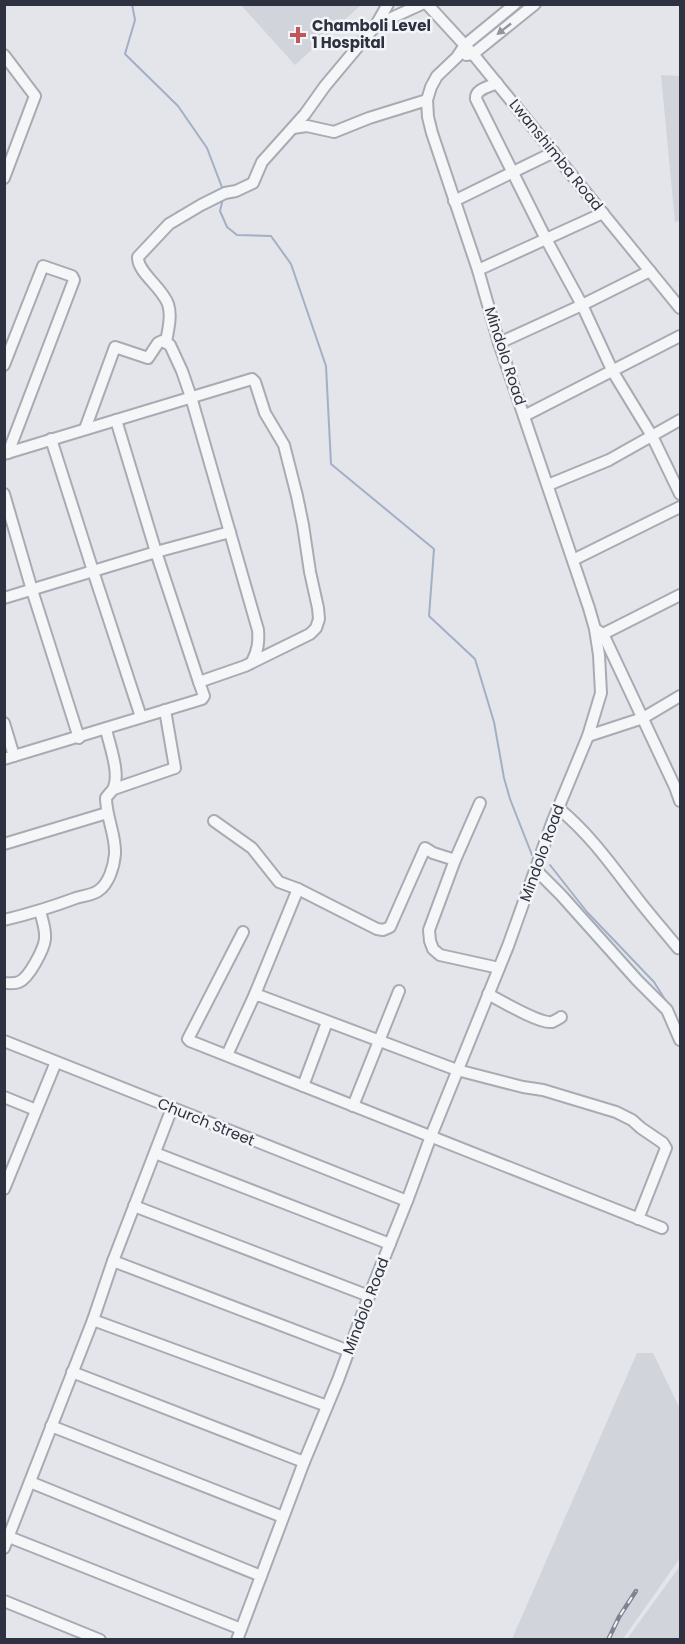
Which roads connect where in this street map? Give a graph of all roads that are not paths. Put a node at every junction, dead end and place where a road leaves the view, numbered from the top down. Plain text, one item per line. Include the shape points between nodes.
1 (388, 4) edge
2 (422, 4) edge
3 (428, 4) edge
4 (515, 4) edge
5 (535, 4) edge
6 (376, 25) junction
7 (465, 45) junction
8 (473, 54) junction
9 (4, 55) edge
10 (457, 57) junction
11 (497, 83) junction
12 (427, 100) junction
13 (293, 128) junction
14 (554, 153) junction
15 (512, 173) junction
16 (4, 178) edge
17 (454, 201) junction
18 (603, 213) junction
19 (546, 239) junction
20 (478, 270) junction
21 (650, 271) junction
22 (582, 305) junction
23 (681, 308) edge
24 (681, 336) edge
25 (166, 342) junction
26 (499, 343) junction
27 (4, 365) edge
28 (613, 372) junction
29 (190, 397) junction
30 (524, 416) junction
31 (116, 420) junction
32 (681, 420) edge
33 (85, 429) junction
34 (652, 436) junction
35 (51, 439) junction
36 (6, 453) edge
37 (548, 485) junction
38 (4, 494) edge
39 (681, 494) edge
40 (681, 507) edge
41 (230, 532) junction
42 (156, 552) junction
43 (573, 560) junction
44 (93, 571) junction
45 (32, 590) junction
46 (681, 595) edge
47 (4, 598) edge
48 (599, 632) junction
49 (252, 662) junction
50 (199, 682) junction
51 (681, 696) edge
52 (165, 710) junction
53 (141, 717) junction
54 (643, 718) junction
55 (4, 723) edge
56 (106, 729) junction
57 (588, 736) junction
58 (79, 738) junction
59 (10, 758) edge
60 (678, 785) edge
61 (114, 789) junction
62 (681, 801) edge
63 (480, 803) dead end
64 (558, 808) junction
65 (107, 813) junction
66 (214, 821) dead end
67 (4, 844) edge
68 (455, 860) junction
69 (535, 869) junction
70 (298, 889) junction
71 (40, 911) junction
72 (4, 920) edge
73 (243, 932) dead end
74 (680, 949) edge
75 (499, 968) junction
76 (4, 983) edge
77 (399, 991) dead end
78 (255, 994) junction
79 (488, 994) junction
80 (561, 1017) dead end
81 (327, 1022) junction
82 (380, 1040) junction
83 (681, 1040) edge
84 (4, 1041) edge
85 (227, 1055) junction
86 (56, 1062) junction
87 (457, 1070) junction
88 (303, 1086) junction
89 (4, 1096) edge
90 (353, 1106) junction
91 (172, 1108) junction
92 (36, 1110) junction
93 (431, 1136) junction
94 (156, 1153) junction
95 (10, 1161) edge
96 (4, 1189) edge
97 (407, 1201) junction
98 (134, 1206) junction
99 (638, 1219) junction
100 (662, 1228) dead end
101 (390, 1244) junction
102 (113, 1261) junction
103 (369, 1296) junction
104 (93, 1320) junction
105 (349, 1351) junction
106 (72, 1372) junction
107 (327, 1406) junction
108 (51, 1426) junction
109 (304, 1462) junction
110 (30, 1482) junction
111 (283, 1516) junction
112 (7, 1536) edge
113 (4, 1548) edge
114 (261, 1576) junction
115 (4, 1601) edge
116 (239, 1634) edge
117 (100, 1640) edge

1 - 6 street
2 - 6 street
3 - 7 street, Lwanshimba Road
4 - 7 street
5 -> 8 street
6 - 13 street
7 - 8 street, Lwanshimba Road
7 - 10 street
8 - 10 street
8 - 11 street, Lwanshimba Road
9 - 16 street via 35,96
10 - 12 street via 437,76
11 - 14 street, Lwanshimba Road
11 - 15 street via 475,95
12 - 13 street via 334,132 307,126
12 - 17 street, Mindolo Road via 432,133
13 - 25 street via 262,162 253,183 225,193 169,224 138,257 140,267 168,303
14 - 15 street
14 - 18 street, Lwanshimba Road
15 - 17 street
15 - 19 street
17 - 20 street, Mindolo Road
18 - 19 street
18 - 21 street, Lwanshimba Road
19 - 20 street
19 - 22 street
20 - 26 street, Mindolo Road
21 - 22 street
21 - 23 street, Lwanshimba Road
22 - 26 street
22 - 28 street
24 - 28 street
25 - 29 street via 174,350
25 - 33 street via 158,343 148,358 115,347
26 - 30 street, Mindolo Road
27 - 36 street via 43,266 72,276 74,280
28 - 30 street
28 - 34 street
29 - 31 street
29 - 41 street
29 - 49 street via 254,380 265,413 284,445 297,496 319,619 310,634
30 - 37 street, Mindolo Road
31 - 33 street
31 - 42 street
32 - 34 street
33 - 35 street
34 - 37 street
34 - 39 street
35 - 36 street
35 - 44 street
37 - 43 street, Mindolo Road
38 - 45 street
40 - 43 street
41 - 42 street
41 - 49 street via 258,630 258,650
42 - 44 street
42 - 50 street
43 - 48 street, Mindolo Road
44 - 45 street
44 - 53 street
45 - 47 street
45 - 58 street
46 - 48 street
48 - 54 street
48 - 57 street, Mindolo Road via 600,693
49 - 50 street
50 - 52 street via 203,698
51 - 54 street
52 - 53 street
52 - 61 street via 175,768
53 - 56 street
54 - 57 street
54 - 60 street
55 - 59 street
56 - 58 street
56 - 61 street via 116,779
57 - 64 street, Mindolo Road
58 - 59 street
60 - 62 street
61 - 65 street via 106,798
63 - 68 street
64 - 69 street, Mindolo Road
64 - 74 street via 605,855
65 - 67 street
65 - 71 street via 115,853 106,882 99,891
66 - 70 street via 252,848 279,882
68 - 70 street via 425,848 390,927 383,930
68 - 75 street via 429,930 433,949 440,955
69 - 75 street, Mindolo Road
69 - 83 street via 667,1010
70 - 78 street
71 - 72 street
71 - 76 street via 45,934 41,952 23,979 14,984
73 - 85 street via 188,1039
75 - 79 street, Mindolo Road
77 - 82 street
78 - 81 street
78 - 85 street
79 - 80 street via 548,1022
79 - 87 street, Mindolo Road
81 - 82 street
81 - 88 street
82 - 87 street
82 - 90 street
84 - 86 street, Church Street
85 - 88 street
86 - 91 street, Church Street
86 - 92 street
87 - 93 street, Mindolo Road
87 - 99 street via 616,1112 663,1143 666,1148
88 - 90 street
89 - 92 street
90 - 93 street
91 - 94 street
91 - 97 street, Church Street
92 - 95 street
93 - 97 street, Mindolo Road
93 - 99 street
94 - 98 street
94 - 101 street
95 - 96 street
97 - 101 street, Mindolo Road
98 - 102 street
98 - 103 street
99 - 100 street
101 - 103 street, Mindolo Road
102 - 104 street
102 - 105 street
103 - 105 street, Mindolo Road
104 - 106 street
104 - 107 street
105 - 107 street, Mindolo Road
106 - 108 street
106 - 109 street
107 - 109 street, Mindolo Road
108 - 110 street
108 - 111 street
109 - 111 street, Mindolo Road
110 - 112 street
110 - 114 street
111 - 114 street, Mindolo Road
112 - 113 street
112 - 116 street
114 - 116 street, Mindolo Road
115 - 117 street

